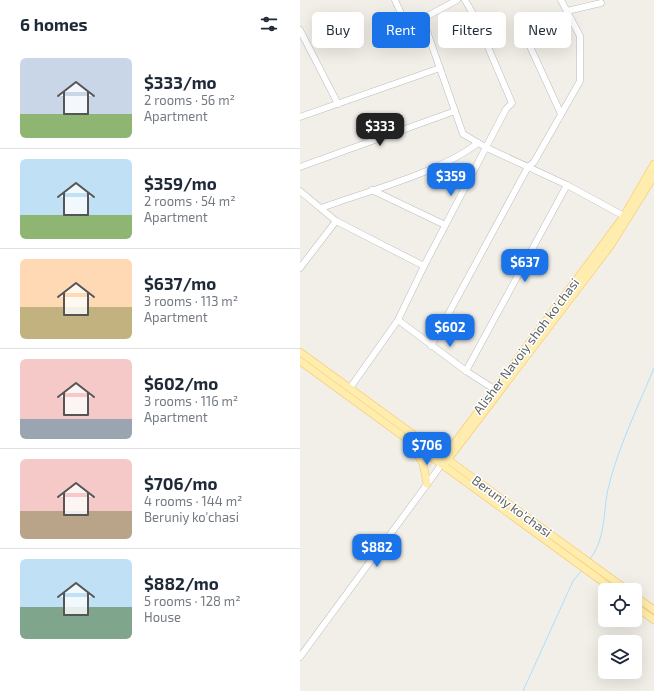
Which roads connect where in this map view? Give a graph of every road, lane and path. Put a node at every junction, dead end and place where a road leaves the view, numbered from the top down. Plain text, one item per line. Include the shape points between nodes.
1 (395, 0) edge
2 (457, 0) edge
3 (465, 0) edge
4 (561, 0) edge
5 (601, 3) dead end
6 (400, 12) edge
7 (567, 12) joint
8 (430, 16) edge
9 (571, 19) edge
10 (300, 30) edge
11 (430, 40) edge
12 (531, 48) edge
13 (440, 68) junction
14 (338, 104) junction
15 (455, 110) junction
16 (561, 114) junction
17 (300, 117) edge
18 (478, 143) junction
19 (487, 148) junction
20 (654, 164) edge
21 (300, 167) edge
22 (528, 167) junction
23 (654, 176) edge
24 (567, 186) junction
25 (372, 190) junction
26 (300, 191) edge
27 (320, 208) junction
28 (624, 216) junction
29 (336, 221) junction
30 (445, 225) junction
31 (424, 266) junction
32 (300, 268) edge
33 (398, 320) junction
34 (431, 346) junction
35 (300, 352) edge
36 (300, 361) edge
37 (466, 371) junction
38 (350, 388) junction
39 (494, 389) junction
40 (407, 440) junction
41 (443, 463) junction
42 (427, 484) junction
43 (597, 573) junction
44 (607, 583) edge
45 (615, 583) edge
46 (642, 601) edge
47 (654, 610) edge
48 (642, 611) edge
49 (654, 620) edge
50 (300, 657) edge

1 - 6 street
2 - 8 street
3 - 19 street via 512,99
4 - 7 street
5 - 7 street
9 - 16 street via 580,36 580,80
10 - 14 street
11 - 13 street
12 - 16 street
13 - 14 street
13 - 15 street
14 - 17 street
15 - 18 street via 463,134
15 - 21 street
16 - 22 street via 534,162
18 - 19 street
18 - 25 street via 434,167
19 - 22 street
19 - 30 street
20 - 28 main road, Alisher Navoiy shoh ko'chasi
22 - 24 street
22 - 34 street
23 - 41 main road, Alisher Navoiy shoh ko'chasi via 611,245
24 - 28 street
24 - 37 street
25 - 27 street
25 - 30 street
26 - 27 street
27 - 29 street
28 - 39 main road, Alisher Navoiy shoh ko'chasi
29 - 31 street
29 - 32 street
30 - 31 street
31 - 33 street
33 - 34 street
33 - 38 street
34 - 37 street
35 - 38 main road, Beruniy ko'chasi
36 - 40 main road, Beruniy ko'chasi
37 - 39 street
38 - 41 main road, Beruniy ko'chasi
39 - 41 main road, Alisher Navoiy shoh ko'chasi
40 - 41 main road, Beruniy ko'chasi
40 - 42 main road via 423,463
41 - 42 street, Alisher Navoiy shoh ko'chasi
41 - 43 main road, Beruniy ko'chasi
42 - 50 street, Alisher Navoiy shoh ko'chasi
43 - 44 main road, Beruniy ko'chasi
43 - 45 main road, Beruniy ko'chasi
46 - 47 main road
48 - 49 main road

